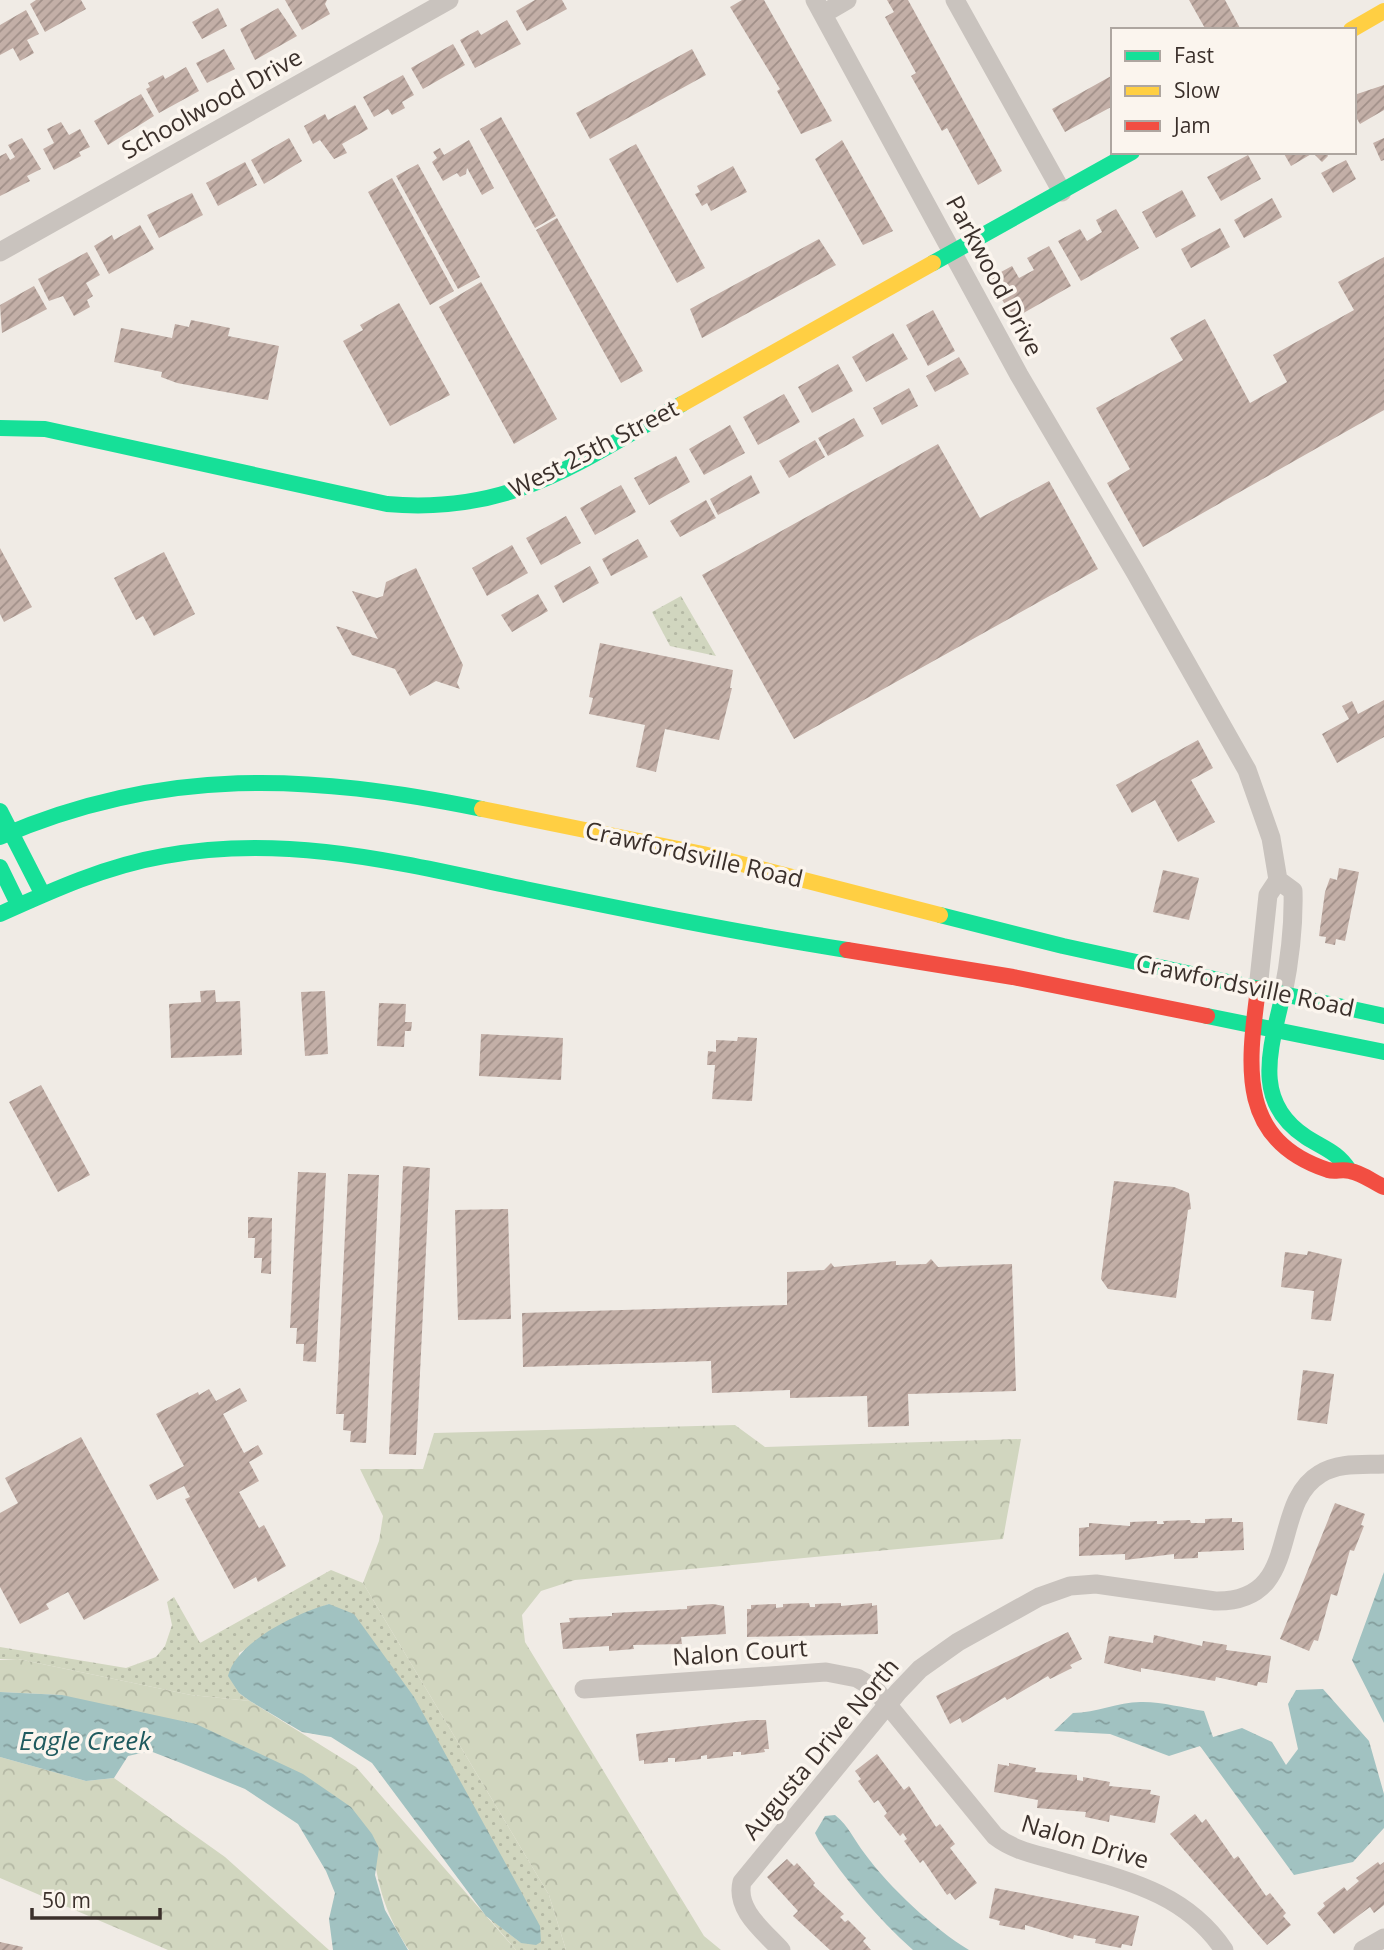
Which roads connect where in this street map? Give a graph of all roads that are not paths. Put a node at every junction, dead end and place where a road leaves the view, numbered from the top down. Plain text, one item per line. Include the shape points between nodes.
1 (449, 0) edge
2 (847, 0) edge
3 (955, 0) edge
4 (819, 7) edge
5 (1384, 11) edge
6 (1354, 28) edge
7 (1128, 154) edge
8 (1062, 192) junction
9 (0, 252) edge
10 (954, 252) junction
11 (0, 428) edge
12 (0, 811) edge
13 (5, 835) edge
14 (0, 867) edge
15 (1278, 880) junction
16 (41, 893) junction
17 (19, 904) junction
18 (0, 914) edge
19 (1258, 989) junction
20 (1283, 995) junction
21 (1384, 1016) edge
22 (1254, 1025) junction
23 (1275, 1030) junction
24 (1384, 1052) edge
25 (1349, 1170) junction
26 (1384, 1187) edge
27 (1384, 1464) edge
28 (584, 1689) dead end
29 (888, 1704) junction
30 (1384, 1938) edge
31 (781, 1950) edge
32 (1224, 1950) edge
33 (1363, 1950) edge

1 - 9 street, Schoolwood Drive
2 - 4 street
3 - 8 street
4 - 10 street, Parkwood Drive
5 - 6 main road
7 - 8 main road, West 25th Street
8 - 10 main road, West 25th Street
10 - 11 main road, West 25th Street via 555,475 528,489 482,502 427,508 387,505 46,429
10 - 15 street, Parkwood Drive via 1019,375 1251,780 1271,838
12 - 13 main road
13 - 16 main road
13 - 19 main road, Crawfordsville Road via 103,802 200,784 299,781 359,787 705,854 1063,946
14 - 17 main road
15 - 19 street via 1268,895
15 - 20 street via 1293,891 1291,957
16 - 17 main road, Crawfordsville Road
16 - 22 main road, Crawfordsville Road via 107,869 163,856 250,848 345,852 739,933 1013,977
17 - 18 main road, Crawfordsville Road
19 - 20 main road, Crawfordsville Road
19 - 22 main road
20 - 21 main road, Crawfordsville Road
20 - 23 main road
22 - 23 main road, Crawfordsville Road
22 - 25 main road via 1249,1086 1262,1124 1297,1155 1332,1171
23 - 24 main road, Crawfordsville Road
23 - 25 main road via 1268,1081 1278,1112 1298,1132 1340,1155
25 - 26 main road
27 - 29 street, Augusta Drive North via 1332,1467 1308,1483 1275,1569 1266,1583 1246,1596 1215,1601 1096,1584 1057,1589 945,1650
28 - 29 street, Nalon Court via 832,1672 863,1680
29 - 31 street, Augusta Drive North via 742,1882 740,1896 747,1913
29 - 32 street, Nalon Drive via 1002,1841 1171,1898 1199,1920
30 - 33 street

